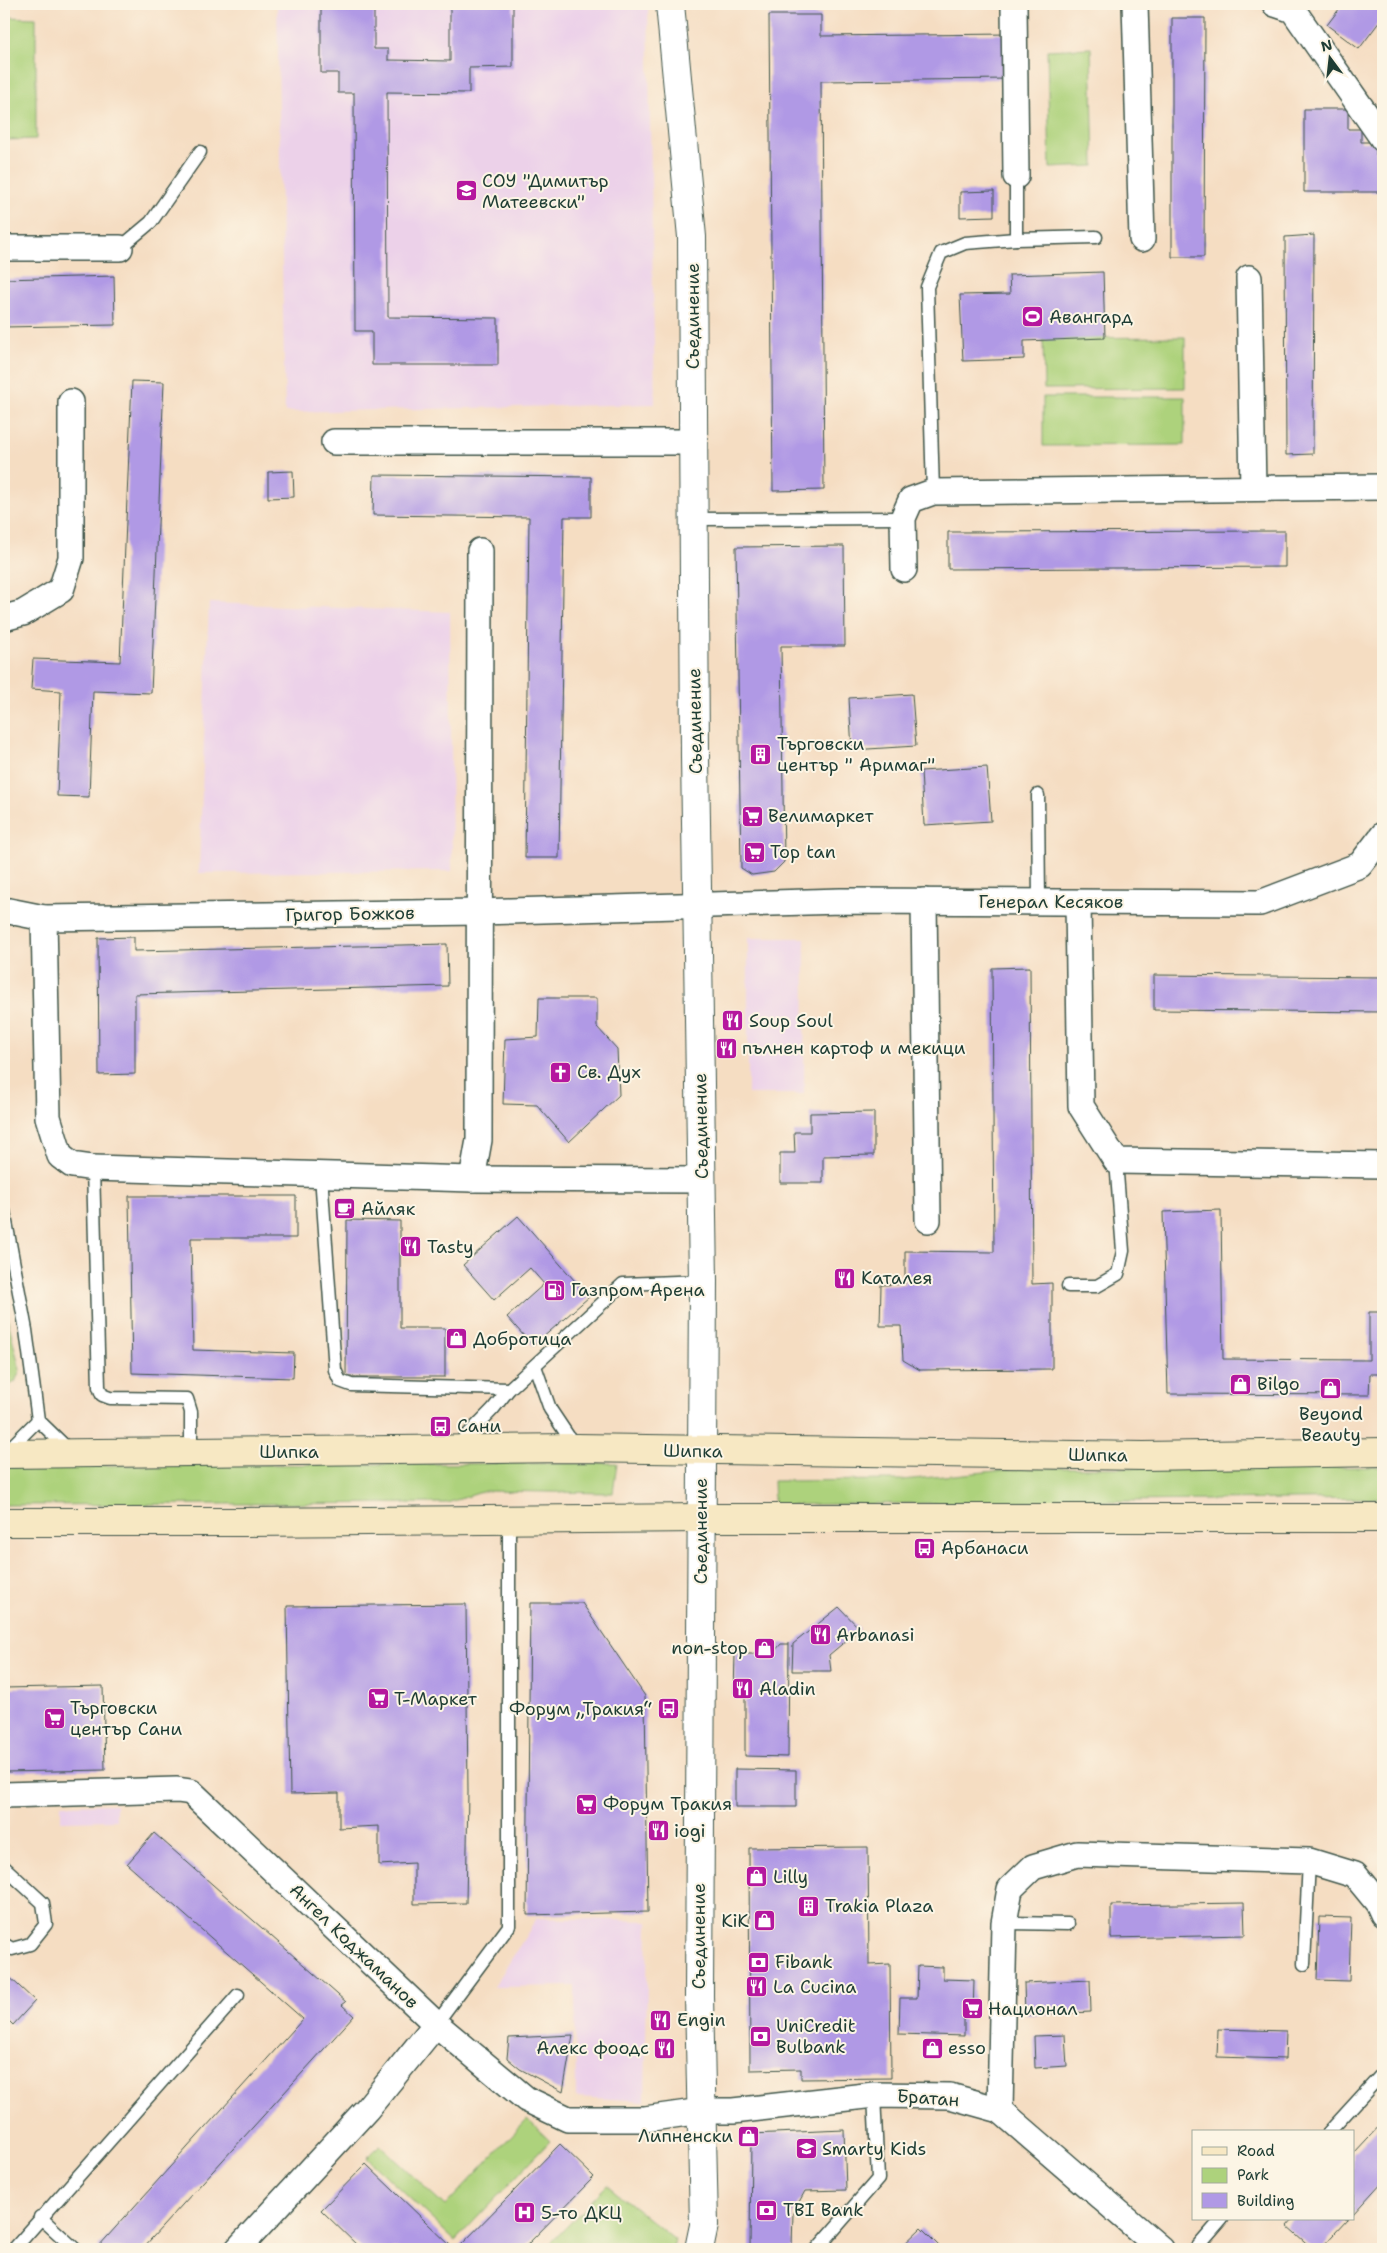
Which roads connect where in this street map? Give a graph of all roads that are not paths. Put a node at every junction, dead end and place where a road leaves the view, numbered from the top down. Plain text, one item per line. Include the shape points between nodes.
1 (670, 4) edge
2 (1014, 4) edge
3 (1135, 4) edge
4 (1289, 6) edge
5 (1383, 139) edge
6 (200, 152) dead end
7 (1016, 176) joint
8 (1096, 237) dead end
9 (1016, 239) junction
10 (1142, 239) dead end
11 (4, 248) edge
12 (120, 248) joint
13 (1249, 278) dead end
14 (71, 402) dead end
15 (334, 442) dead end
16 (693, 442) junction
17 (1383, 487) edge
18 (1253, 488) junction
19 (933, 492) junction
20 (903, 518) junction
21 (694, 519) junction
22 (480, 551) dead end
23 (904, 568) dead end
24 (4, 618) edge
25 (1038, 796) dead end
26 (1383, 835) edge
27 (924, 901) junction
28 (1039, 902) junction
29 (1078, 903) junction
30 (698, 906) junction
31 (4, 910) edge
32 (479, 912) junction
33 (44, 918) junction
34 (1116, 1161) junction
35 (1383, 1165) edge
36 (93, 1168) junction
37 (320, 1175) junction
38 (472, 1179) junction
39 (701, 1180) junction
40 (4, 1211) edge
41 (928, 1220) dead end
42 (704, 1281) junction
43 (1068, 1286) dead end
44 (535, 1366) junction
45 (509, 1389) junction
46 (38, 1420) junction
47 (576, 1448) junction
48 (452, 1451) junction
49 (191, 1452) junction
50 (702, 1452) junction
51 (1383, 1452) edge
52 (4, 1454) edge
53 (72, 1454) junction
54 (702, 1518) junction
55 (1383, 1518) edge
56 (510, 1520) junction
57 (4, 1522) edge
58 (4, 1795) edge
59 (1309, 1860) junction
60 (4, 1867) edge
61 (1383, 1914) edge
62 (1004, 1922) junction
63 (1068, 1924) dead end
64 (4, 1944) edge
65 (1304, 1964) dead end
66 (238, 1995) dead end
67 (436, 2024) junction
68 (1383, 2073) edge
69 (874, 2095) junction
70 (1000, 2110) junction
71 (702, 2111) junction
72 (1331, 2130) edge
73 (40, 2218) junction
74 (1221, 2220) edge
75 (14, 2249) edge
76 (76, 2249) edge
77 (238, 2249) edge
78 (699, 2249) edge
79 (817, 2249) edge
80 (1161, 2249) edge
81 (1196, 2249) edge

1 - 16 street, Съединение via 692,237
2 - 7 street
3 - 10 street
4 - 5 street
6 - 12 lane via 151,222
7 - 9 lane
8 - 9 lane
9 - 19 lane via 965,243 941,252 927,287
11 - 12 street
13 - 18 street
14 - 24 street via 71,558 61,590 22,613
15 - 16 street
16 - 21 street, Съединение
17 - 18 street
18 - 19 street
19 - 20 street via 911,500
20 - 21 lane
20 - 23 street
21 - 30 street, Съединение
22 - 32 street
25 - 28 lane
26 - 29 street, Генерал Кесяков via 1360,865 1260,903
27 - 28 street, Генерал Кесяков
27 - 30 street, Генерал Кесяков
27 - 41 street
28 - 29 street, Генерал Кесяков
29 - 34 street via 1081,1106
30 - 32 street, Григор Божков
30 - 39 street, Съединение
31 - 33 street, Григор Божков
32 - 33 street, Григор Божков
32 - 38 street via 479,1140
33 - 36 street via 48,1117 60,1156 72,1165
34 - 35 street
34 - 43 lane via 1123,1251 1118,1274 1097,1286
36 - 37 street
36 - 49 lane via 99,1387 102,1396 187,1399 191,1412
37 - 38 street
37 - 45 lane via 334,1370 340,1381 351,1385
38 - 39 street
39 - 42 street, Съединение
40 - 46 lane via 26,1330
42 - 44 lane via 623,1284
42 - 50 street, Съединение
44 - 45 lane
44 - 47 lane via 550,1409
45 - 48 lane
46 - 52 lane
46 - 53 lane
47 - 48 main road, Шипка
47 - 50 main road, Шипка
48 - 49 main road, Шипка
49 - 53 main road, Шипка
50 - 51 main road, Шипка via 1134,1456
50 - 54 street, Съединение
52 - 53 main road, Шипка
54 - 55 main road
54 - 56 main road
54 - 71 street, Съединение via 699,1976
56 - 57 main road
56 - 67 lane via 509,1926
58 - 67 street, Ангел Коджаманов via 191,1792
59 - 61 street via 1355,1875
59 - 62 street via 1077,1854 1033,1867 1010,1889
59 - 65 lane
60 - 64 lane via 44,1903 46,1924 30,1944 12,1949
62 - 63 lane
62 - 70 street
66 - 73 lane
67 - 71 street, Ангел Коджаманов via 526,2099 568,2119 645,2119
67 - 77 street via 366,2109
68 - 72 lane
69 - 70 street, Братан via 950,2096
69 - 71 street, Братан via 732,2111
69 - 79 lane via 878,2179
70 - 80 street, Братан
71 - 78 street, Съединение via 704,2225
73 - 75 lane
73 - 76 lane
74 - 81 lane

